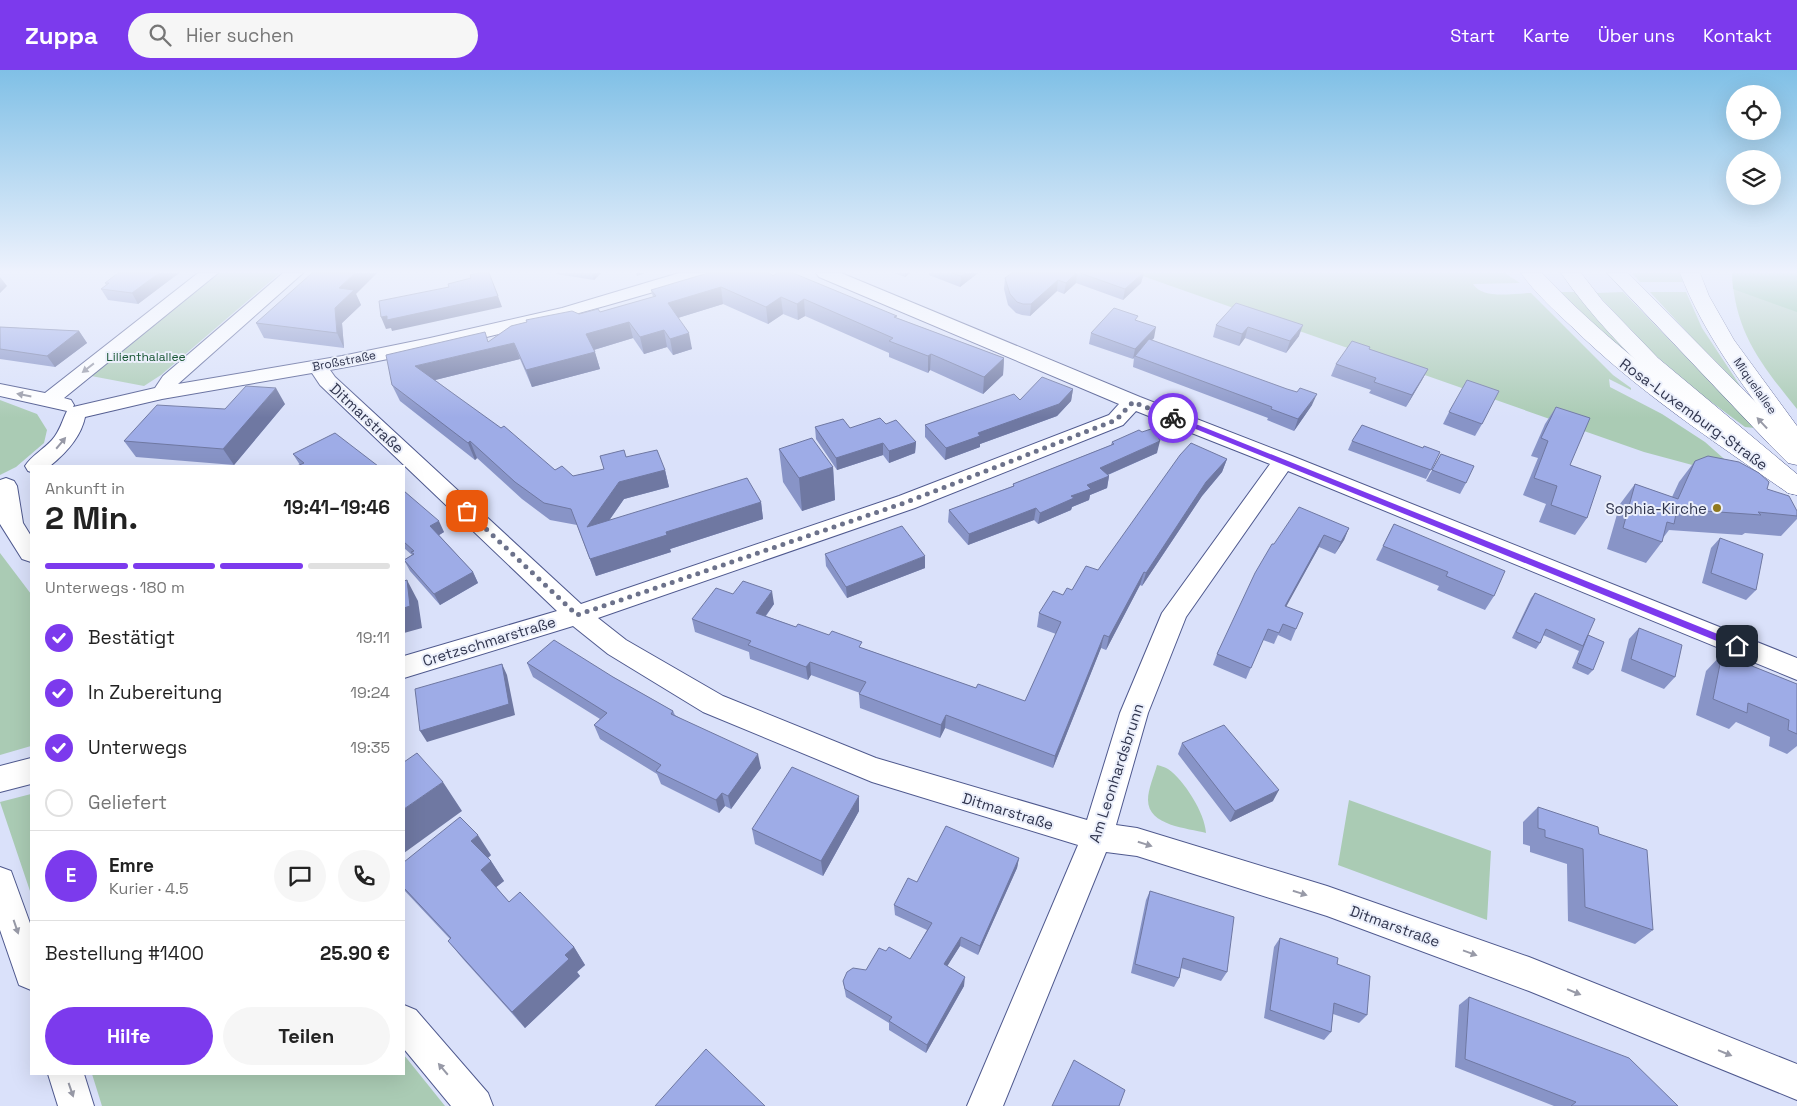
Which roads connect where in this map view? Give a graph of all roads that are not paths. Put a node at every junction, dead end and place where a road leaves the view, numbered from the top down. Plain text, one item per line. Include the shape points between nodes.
1 (148, 321) edge
2 (238, 321) edge
3 (526, 321) edge
4 (940, 321) edge
5 (1578, 321) edge
6 (1611, 321) edge
7 (1663, 321) edge
8 (1712, 321) edge
9 (318, 366) junction
10 (0, 390) edge
11 (162, 393) junction
12 (49, 400) junction
13 (1133, 402) junction
14 (76, 413) junction
15 (1797, 443) edge
16 (1797, 457) edge
17 (1284, 461) junction
18 (37, 465) edge
19 (30, 471) edge
20 (3, 487) edge
21 (1797, 487) edge
22 (30, 552) edge
23 (577, 615) junction
24 (405, 666) edge
25 (1797, 669) edge
26 (30, 771) edge
27 (0, 779) edge
28 (1097, 837) junction
29 (0, 882) edge
30 (30, 970) edge
31 (405, 1023) edge
32 (66, 1075) edge
33 (1797, 1082) edge
34 (76, 1106) edge
35 (475, 1106) edge
36 (985, 1106) edge

1 -> 12 street
2 - 11 street via 170,380
3 - 9 street, Broßstraße
4 - 13 street
5 - 21 main road, Rosa-Luxemburg-Straße via 1663,394
6 - 21 main road via 1650,363
16 -> 7 main road, Rosa-Luxemburg-Straße
8 - 15 main road, Miquelallee via 1752,383
9 - 11 street, Broßstraße
9 - 23 street, Ditmarstraße via 327,381
12 -> 10 street
11 - 14 street
12 - 14 street
13 - 17 street
13 - 23 street, Cretzschmarstraße via 1116,420 907,502
18 -> 14 street via 66,438
17 - 25 street
17 - 28 street, Am Leonhardsbrunn via 1175,613 1134,713
19 - 20 street
20 - 22 street via 12,528
23 - 24 street, Cretzschmarstraße
23 - 28 street, Ditmarstraße via 617,647 713,704 872,769
26 - 27 street
28 -> 33 street, Ditmarstraße via 1137,842 1327,901 1529,974
28 - 36 street, Am Leonhardsbrunn
29 -> 30 street
35 -> 31 street
32 -> 34 street

